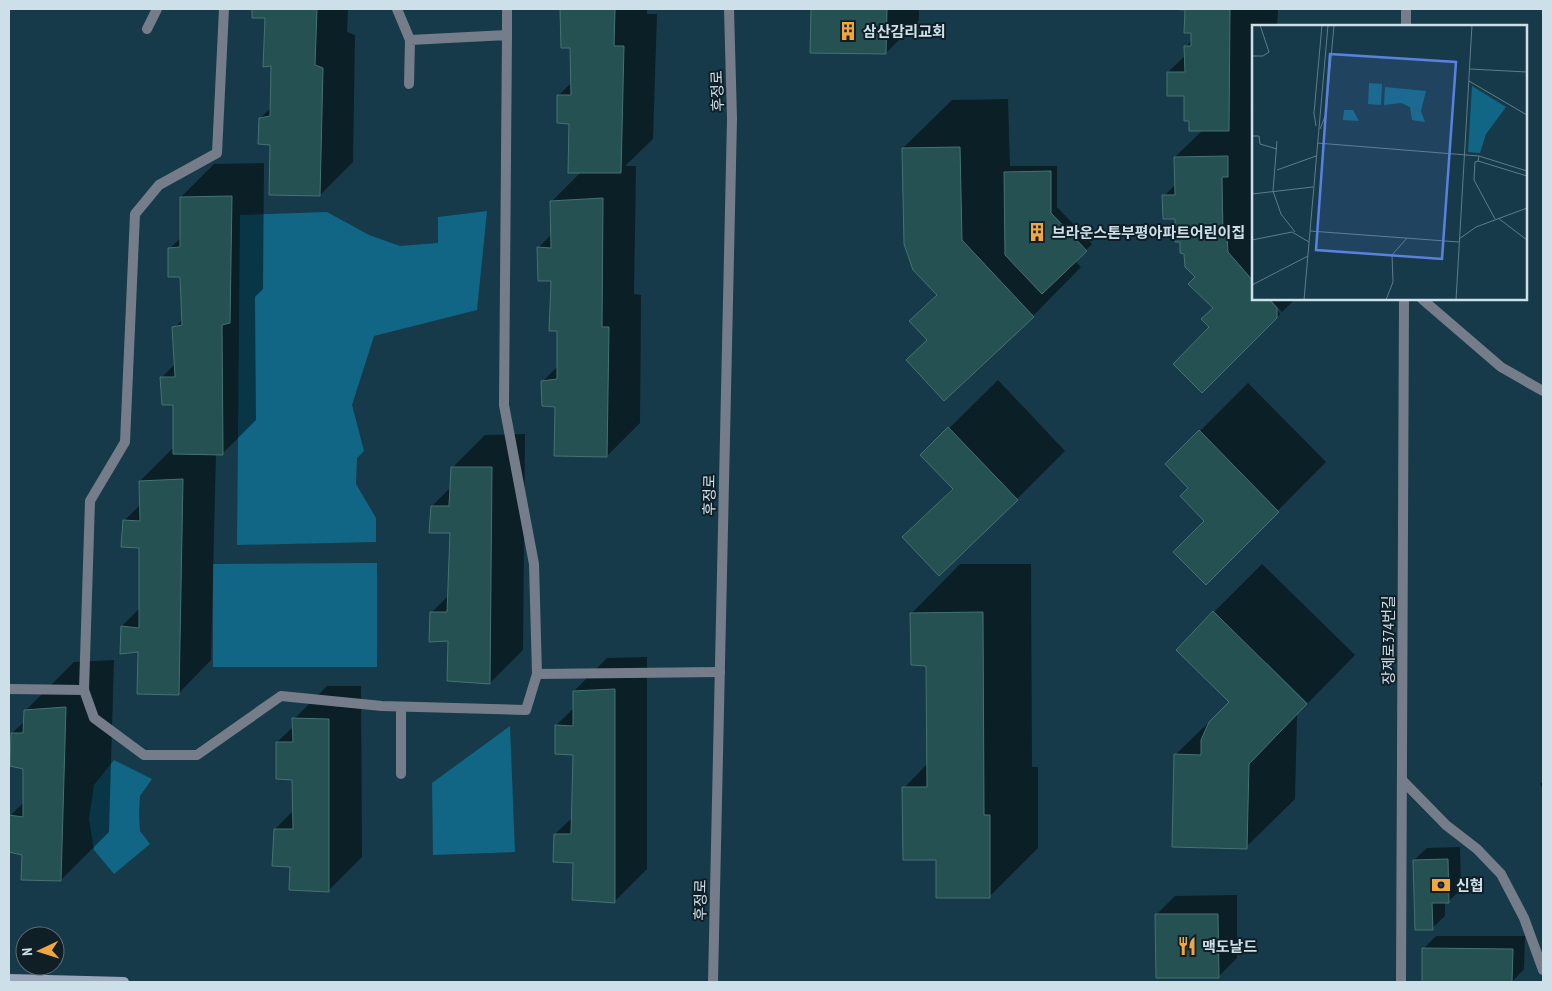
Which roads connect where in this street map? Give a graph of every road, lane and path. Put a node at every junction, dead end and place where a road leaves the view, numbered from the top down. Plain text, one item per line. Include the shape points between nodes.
1 (157, 9) edge
2 (224, 9) edge
3 (397, 9) edge
4 (507, 9) edge
5 (729, 9) edge
6 (1406, 9) edge
7 (1406, 25) edge
8 (147, 29) dead end
9 (507, 35) junction
10 (410, 40) junction
11 (409, 84) dead end
12 (1404, 300) edge
13 (1423, 300) edge
14 (1543, 391) edge
15 (720, 672) junction
16 (537, 674) junction
17 (9, 689) edge
18 (84, 690) junction
19 (401, 707) junction
20 (401, 774) dead end
21 (1402, 780) junction
22 (1543, 970) edge
23 (9, 979) edge
24 (124, 982) edge
25 (713, 982) edge
26 (1401, 982) edge

1 - 8 street
2 - 18 street via 217,153 159,184 135,214 125,442 90,501
3 - 10 street
4 - 9 street
5 - 15 street, 후정로 via 732,119
6 - 7 street
9 - 10 street
9 - 16 street via 504,406 534,564
10 - 11 street
12 - 21 street, 장제로374번길
13 - 14 street via 1501,367
15 - 16 street
15 - 25 street, 후정로
16 - 19 street via 526,710
17 - 18 street
18 - 19 street via 94,718 144,755 197,755 281,696
19 - 20 street
21 - 22 street via 1501,874 1524,918
21 - 26 street, 장제로374번길
23 - 24 main road

